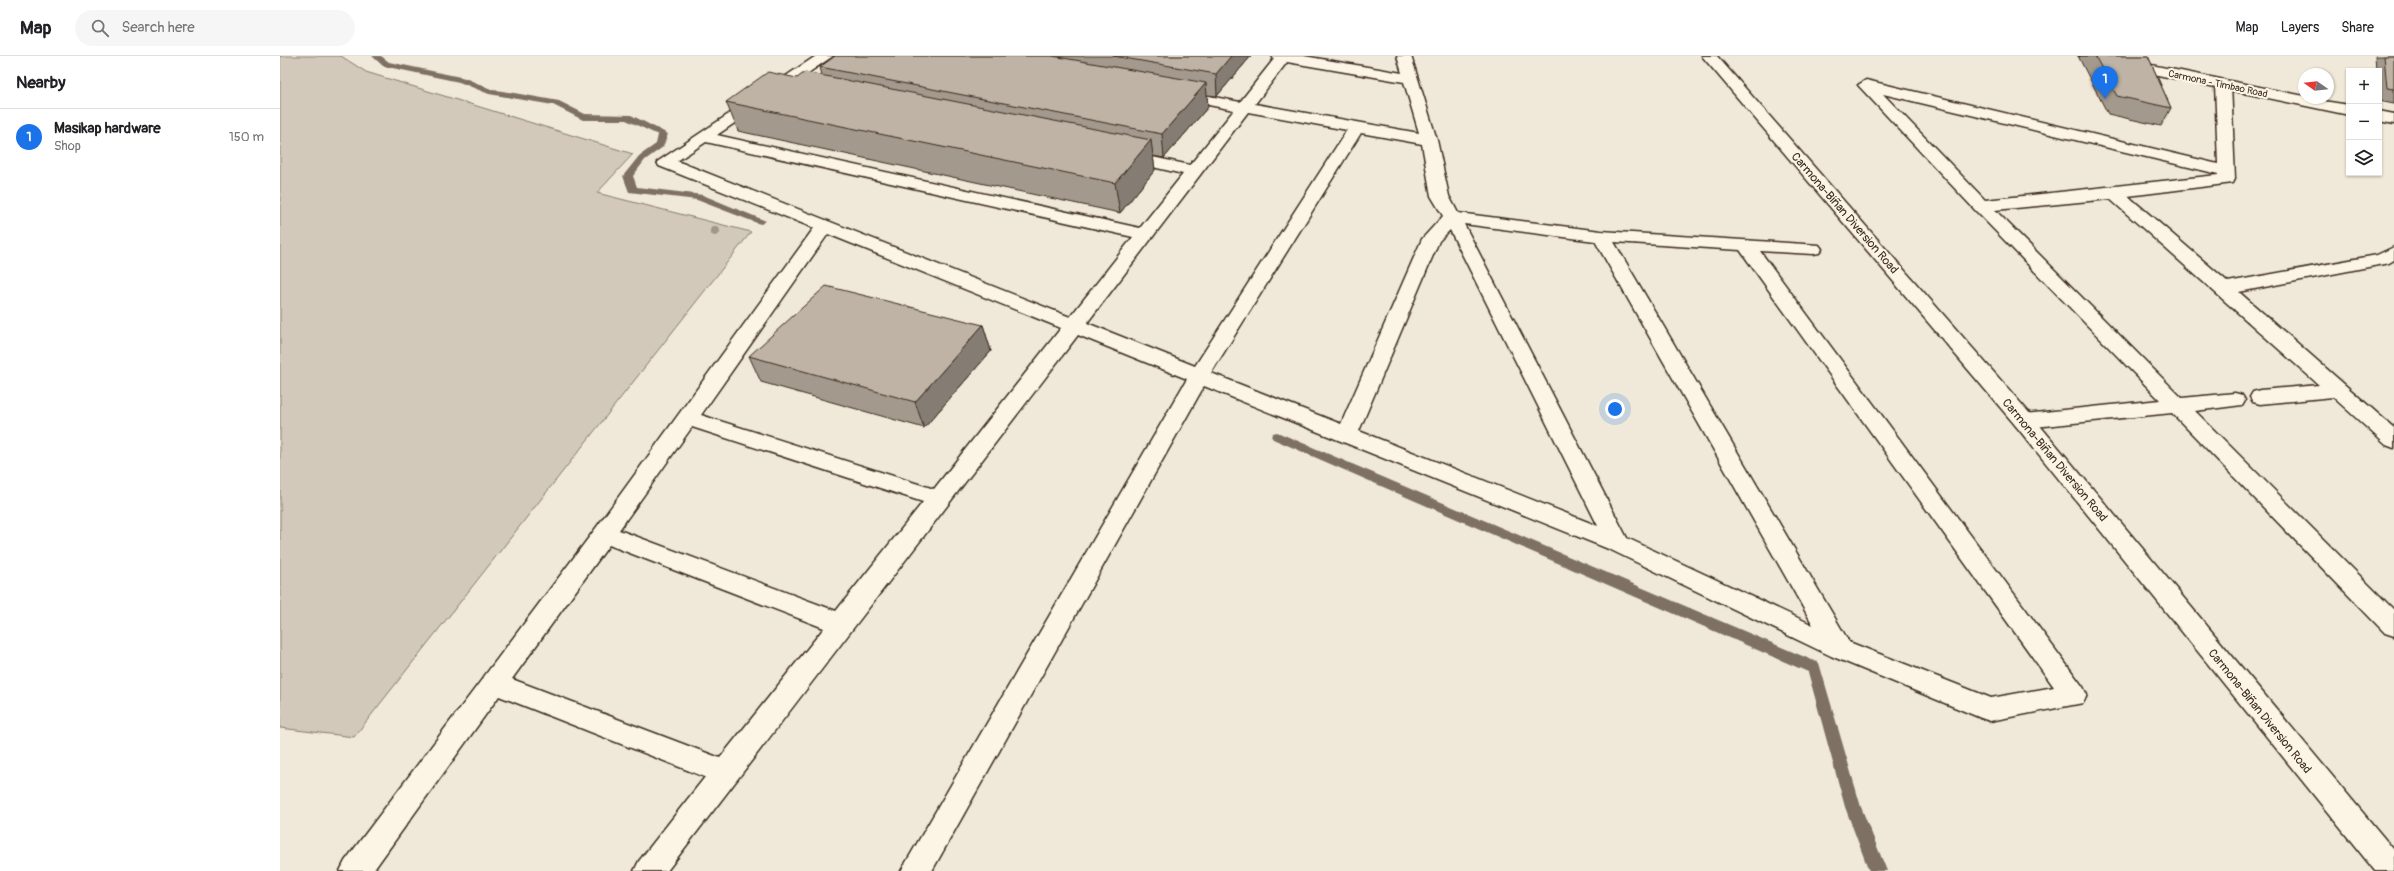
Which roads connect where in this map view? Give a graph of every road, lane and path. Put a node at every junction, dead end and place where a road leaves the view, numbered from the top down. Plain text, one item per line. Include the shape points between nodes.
1 (826, 56) edge
2 (1282, 56) edge
3 (1404, 56) edge
4 (1709, 56) edge
5 (2086, 56) edge
6 (1411, 79) junction
7 (2223, 84) junction
8 (779, 87) junction
9 (802, 92) edge
10 (1167, 93) edge
11 (1245, 107) junction
12 (2346, 109) edge
13 (2382, 117) edge
14 (2394, 119) edge
15 (1357, 127) junction
16 (702, 137) junction
17 (1429, 140) junction
18 (1110, 154) edge
19 (1195, 170) junction
20 (2226, 171) junction
21 (2114, 193) junction
22 (1980, 206) junction
23 (1452, 217) junction
24 (825, 226) junction
25 (1145, 234) junction
26 (1601, 236) junction
27 (1746, 244) junction
28 (1813, 249) dead end
29 (2390, 259) edge
30 (2224, 290) junction
31 (1074, 325) junction
32 (1199, 376) junction
33 (2337, 390) junction
34 (2260, 397) dead end
35 (2235, 400) dead end
36 (2176, 406) junction
37 (688, 418) junction
38 (2024, 421) junction
39 (1347, 435) junction
40 (2394, 440) edge
41 (939, 499) junction
42 (604, 534) junction
43 (1619, 544) junction
44 (842, 624) junction
45 (2394, 626) edge
46 (1840, 649) junction
47 (494, 683) junction
48 (726, 773) junction
49 (355, 871) edge
50 (649, 871) edge
51 (916, 871) edge
52 (2393, 871) edge

1 - 8 street
2 - 6 street
2 - 11 street
3 - 6 street
4 - 38 street, Carmona-Biñan Diversion Road
5 - 7 street, Carmona - Timbao Road
6 - 17 street
7 - 12 street, Carmona - Timbao Road
7 - 20 street
8 - 9 street
8 - 16 street
10 - 11 street
11 - 15 street
11 - 19 street
13 - 14 street
15 - 17 street
15 - 32 street
16 - 24 street via 665,162
16 - 25 street
17 - 23 street via 1440,196
18 - 19 street
19 - 25 street
20 - 21 street via 2226,179
20 - 22 street via 1866,84
21 - 22 street
21 - 30 street
22 - 36 street
23 - 26 street
23 - 39 street via 1431,239
23 - 43 street
24 - 31 street
24 - 37 street
25 - 31 street
26 - 27 street
26 - 46 street
27 - 28 street
27 - 46 street via 2074,694 1990,710
29 - 30 street
30 - 33 street
31 - 32 street
31 - 41 street
32 - 39 street
32 - 51 street
33 - 34 street
33 - 40 street
35 - 36 street
36 - 38 street
36 - 45 street
37 - 41 street
37 - 42 street
38 - 52 street, Carmona-Biñan Diversion Road
39 - 43 street
41 - 44 street
42 - 44 street
42 - 47 street
43 - 46 street
44 - 48 street
47 - 48 street
47 - 49 street
48 - 50 street

